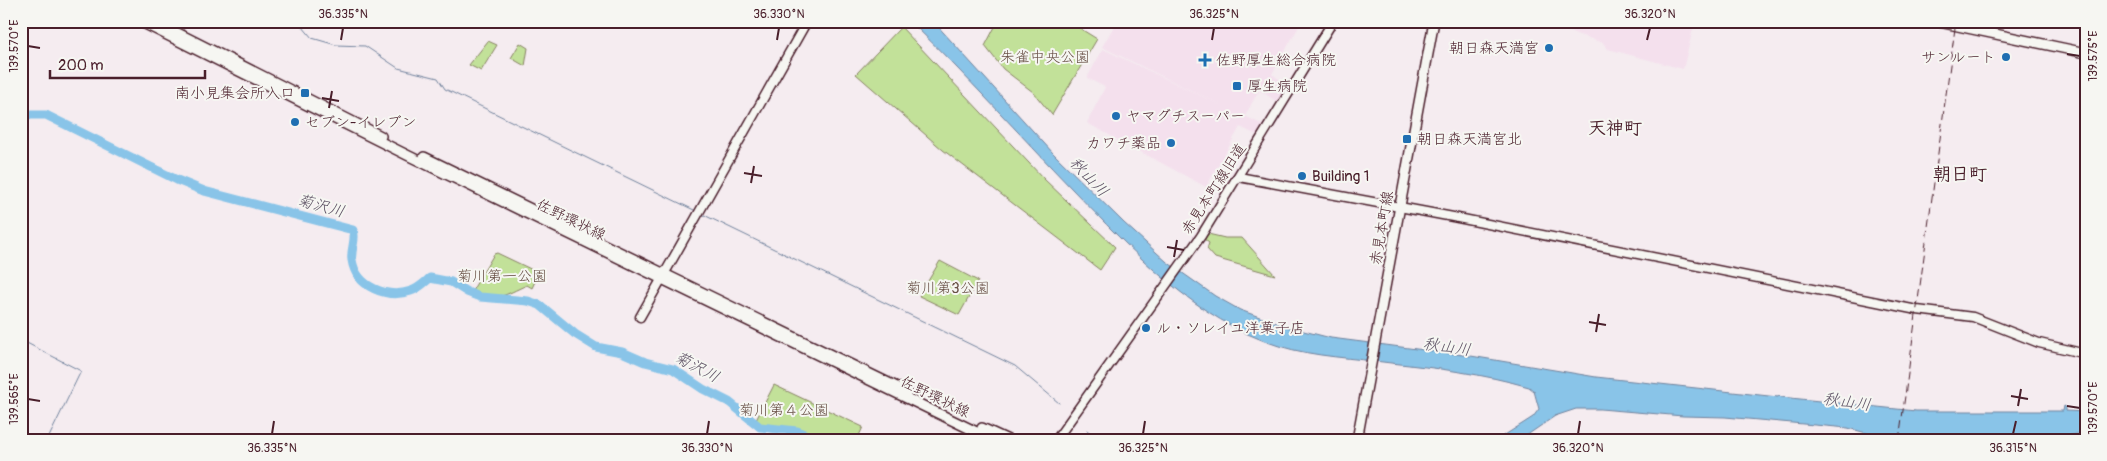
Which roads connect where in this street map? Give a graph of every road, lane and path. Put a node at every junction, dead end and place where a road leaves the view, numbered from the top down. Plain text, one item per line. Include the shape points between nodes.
1 (139, 21) edge
2 (154, 21) edge
3 (807, 21) edge
4 (1333, 21) edge
5 (1434, 21) edge
6 (1934, 21) edge
7 (2086, 53) edge
8 (1239, 177) junction
9 (1399, 207) junction
10 (662, 276) junction
11 (640, 317) dead end
12 (2086, 354) edge
13 (993, 440) edge
14 (1008, 440) edge
15 (1056, 440) edge
16 (1357, 440) edge

1 - 10 main road, 佐野環状線 via 375,140
2 - 10 main road, 佐野環状線
3 - 10 street
4 - 8 street, 赤見本町線旧道
5 - 9 main road, 赤見本町線
6 - 7 main road
8 - 9 street
8 - 15 street, 赤見本町線旧道
9 - 12 street via 1917,310 1965,315 2039,343
9 - 16 main road, 赤見本町線
10 - 11 street
10 - 13 main road, 佐野環状線
10 - 14 main road, 佐野環状線

